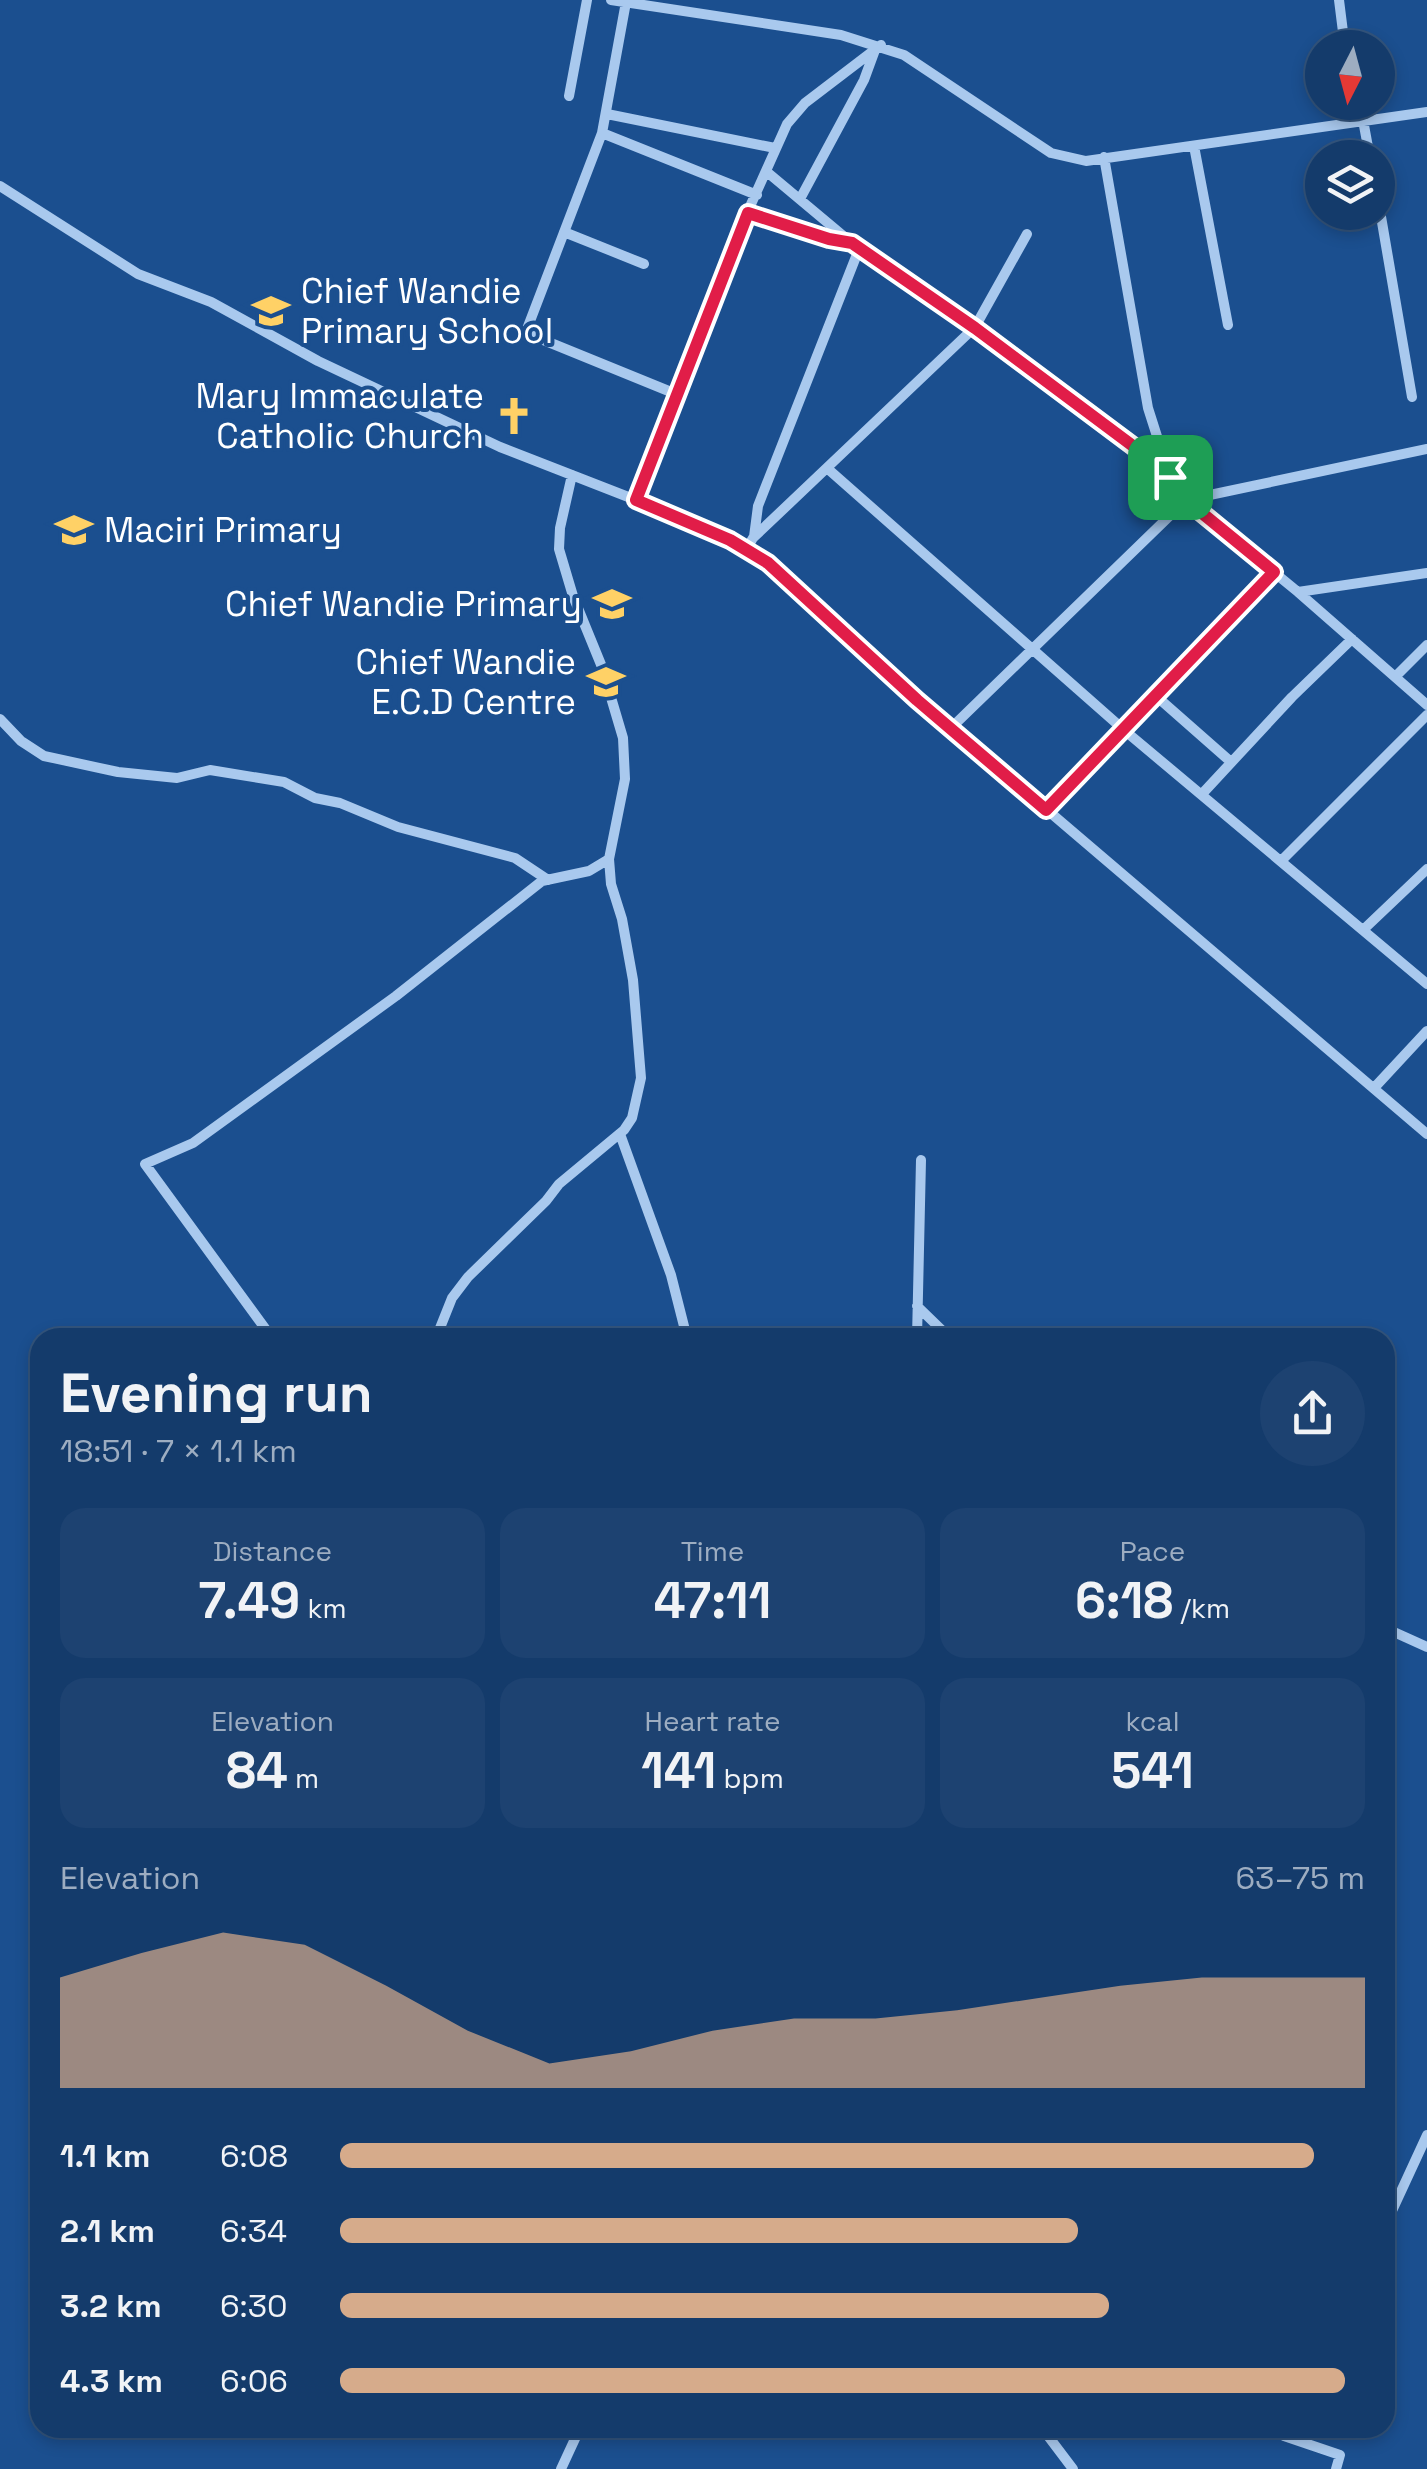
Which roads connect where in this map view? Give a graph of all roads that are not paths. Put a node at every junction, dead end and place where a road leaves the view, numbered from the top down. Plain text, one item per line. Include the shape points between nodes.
1 (587, 0) edge
2 (1339, 0) edge
3 (618, 1) edge
4 (1342, 30) edge
5 (878, 47) junction
6 (569, 96) dead end
7 (1427, 112) edge
8 (606, 114) junction
9 (1395, 116) edge
10 (1363, 120) joint
11 (602, 133) junction
12 (1367, 140) edge
13 (1194, 146) junction
14 (775, 148) junction
15 (1104, 157) junction
16 (768, 172) junction
17 (0, 186) edge
18 (757, 195) junction
19 (800, 199) junction
20 (748, 213) junction
21 (1383, 230) edge
22 (564, 232) junction
23 (1027, 234) dead end
24 (855, 246) junction
25 (644, 264) dead end
26 (1228, 325) dead end
27 (975, 328) junction
28 (676, 394) junction
29 (1412, 397) dead end
30 (1427, 449) edge
31 (828, 468) junction
32 (572, 475) junction
33 (1170, 477) junction
34 (636, 500) junction
35 (1186, 500) junction
36 (750, 543) junction
37 (1274, 572) junction
38 (1427, 573) edge
39 (1298, 592) junction
40 (1352, 639) junction
41 (1427, 645) edge
42 (1031, 650) junction
43 (1396, 676) junction
44 (1156, 696) junction
45 (1427, 706) edge
46 (1427, 716) edge
47 (0, 719) edge
48 (952, 728) junction
49 (1124, 730) junction
50 (1231, 762) junction
51 (1202, 794) junction
52 (1046, 810) junction
53 (609, 860) junction
54 (1280, 861) junction
55 (1427, 869) edge
56 (548, 880) junction
57 (1363, 930) junction
58 (1427, 984) edge
59 (1427, 1030) edge
60 (1374, 1088) junction
61 (620, 1134) junction
62 (1427, 1134) edge
63 (921, 1160) dead end
64 (918, 1306) junction
65 (265, 1328) edge
66 (440, 1328) edge
67 (684, 1328) edge
68 (917, 1328) edge
69 (940, 1328) edge
70 (1395, 1633) edge
71 (1427, 1647) edge
72 (1427, 2136) edge
73 (1395, 2205) edge
74 (575, 2438) edge
75 (1050, 2438) edge
76 (1290, 2438) edge
77 (560, 2469) edge
78 (1073, 2469) edge
79 (1336, 2469) edge

1 - 6 street
2 - 4 street
3 - 5 street via 840,35
3 - 8 street
5 - 14 street via 805,103
5 - 15 street via 904,55 1051,153 1086,161
5 - 19 street
7 - 9 street
8 - 11 street
8 - 14 street
10 - 12 street
10 - 13 street
11 - 18 street
11 - 22 street
13 - 15 street
13 - 26 street
14 - 16 street
15 - 33 street via 1148,408
16 - 18 street
16 - 19 street
17 - 32 street via 138,274 211,302 318,361
18 - 20 street
19 - 24 street
20 - 24 street
20 - 28 street
21 - 29 street
22 - 25 street
22 - 28 street via 530,333
23 - 27 street
24 - 27 street
24 - 36 street
27 - 31 street
27 - 33 street
28 - 34 street
30 - 35 street
31 - 36 street
31 - 42 street
32 - 34 street
32 - 53 street via 560,549 623,738 625,778
33 - 35 street
34 - 36 street
35 - 37 street
35 - 42 street
36 - 48 street
37 - 39 street
37 - 44 street
38 - 39 street
39 - 40 street
40 - 43 street
40 - 50 street
41 - 43 street
42 - 48 street
42 - 49 street
43 - 45 street
44 - 49 street
44 - 50 street
46 - 54 street
47 - 56 street via 44,756 118,772 177,778 210,770 284,782 398,827 516,858
48 - 52 street
49 - 51 street
49 - 52 street
50 - 51 street
51 - 54 street
52 - 60 street
53 - 56 street
53 - 61 street via 634,980 641,1078 632,1118
54 - 57 street
55 - 57 street
56 - 65 street via 194,1144 144,1164
57 - 58 street
59 - 60 street
60 - 62 street
61 - 66 street via 559,1184 468,1278
61 - 67 street
63 - 64 street
64 - 68 street
64 - 69 street
70 - 71 street
72 - 73 street
74 - 77 street
75 - 78 street
76 - 79 street via 1340,2454

